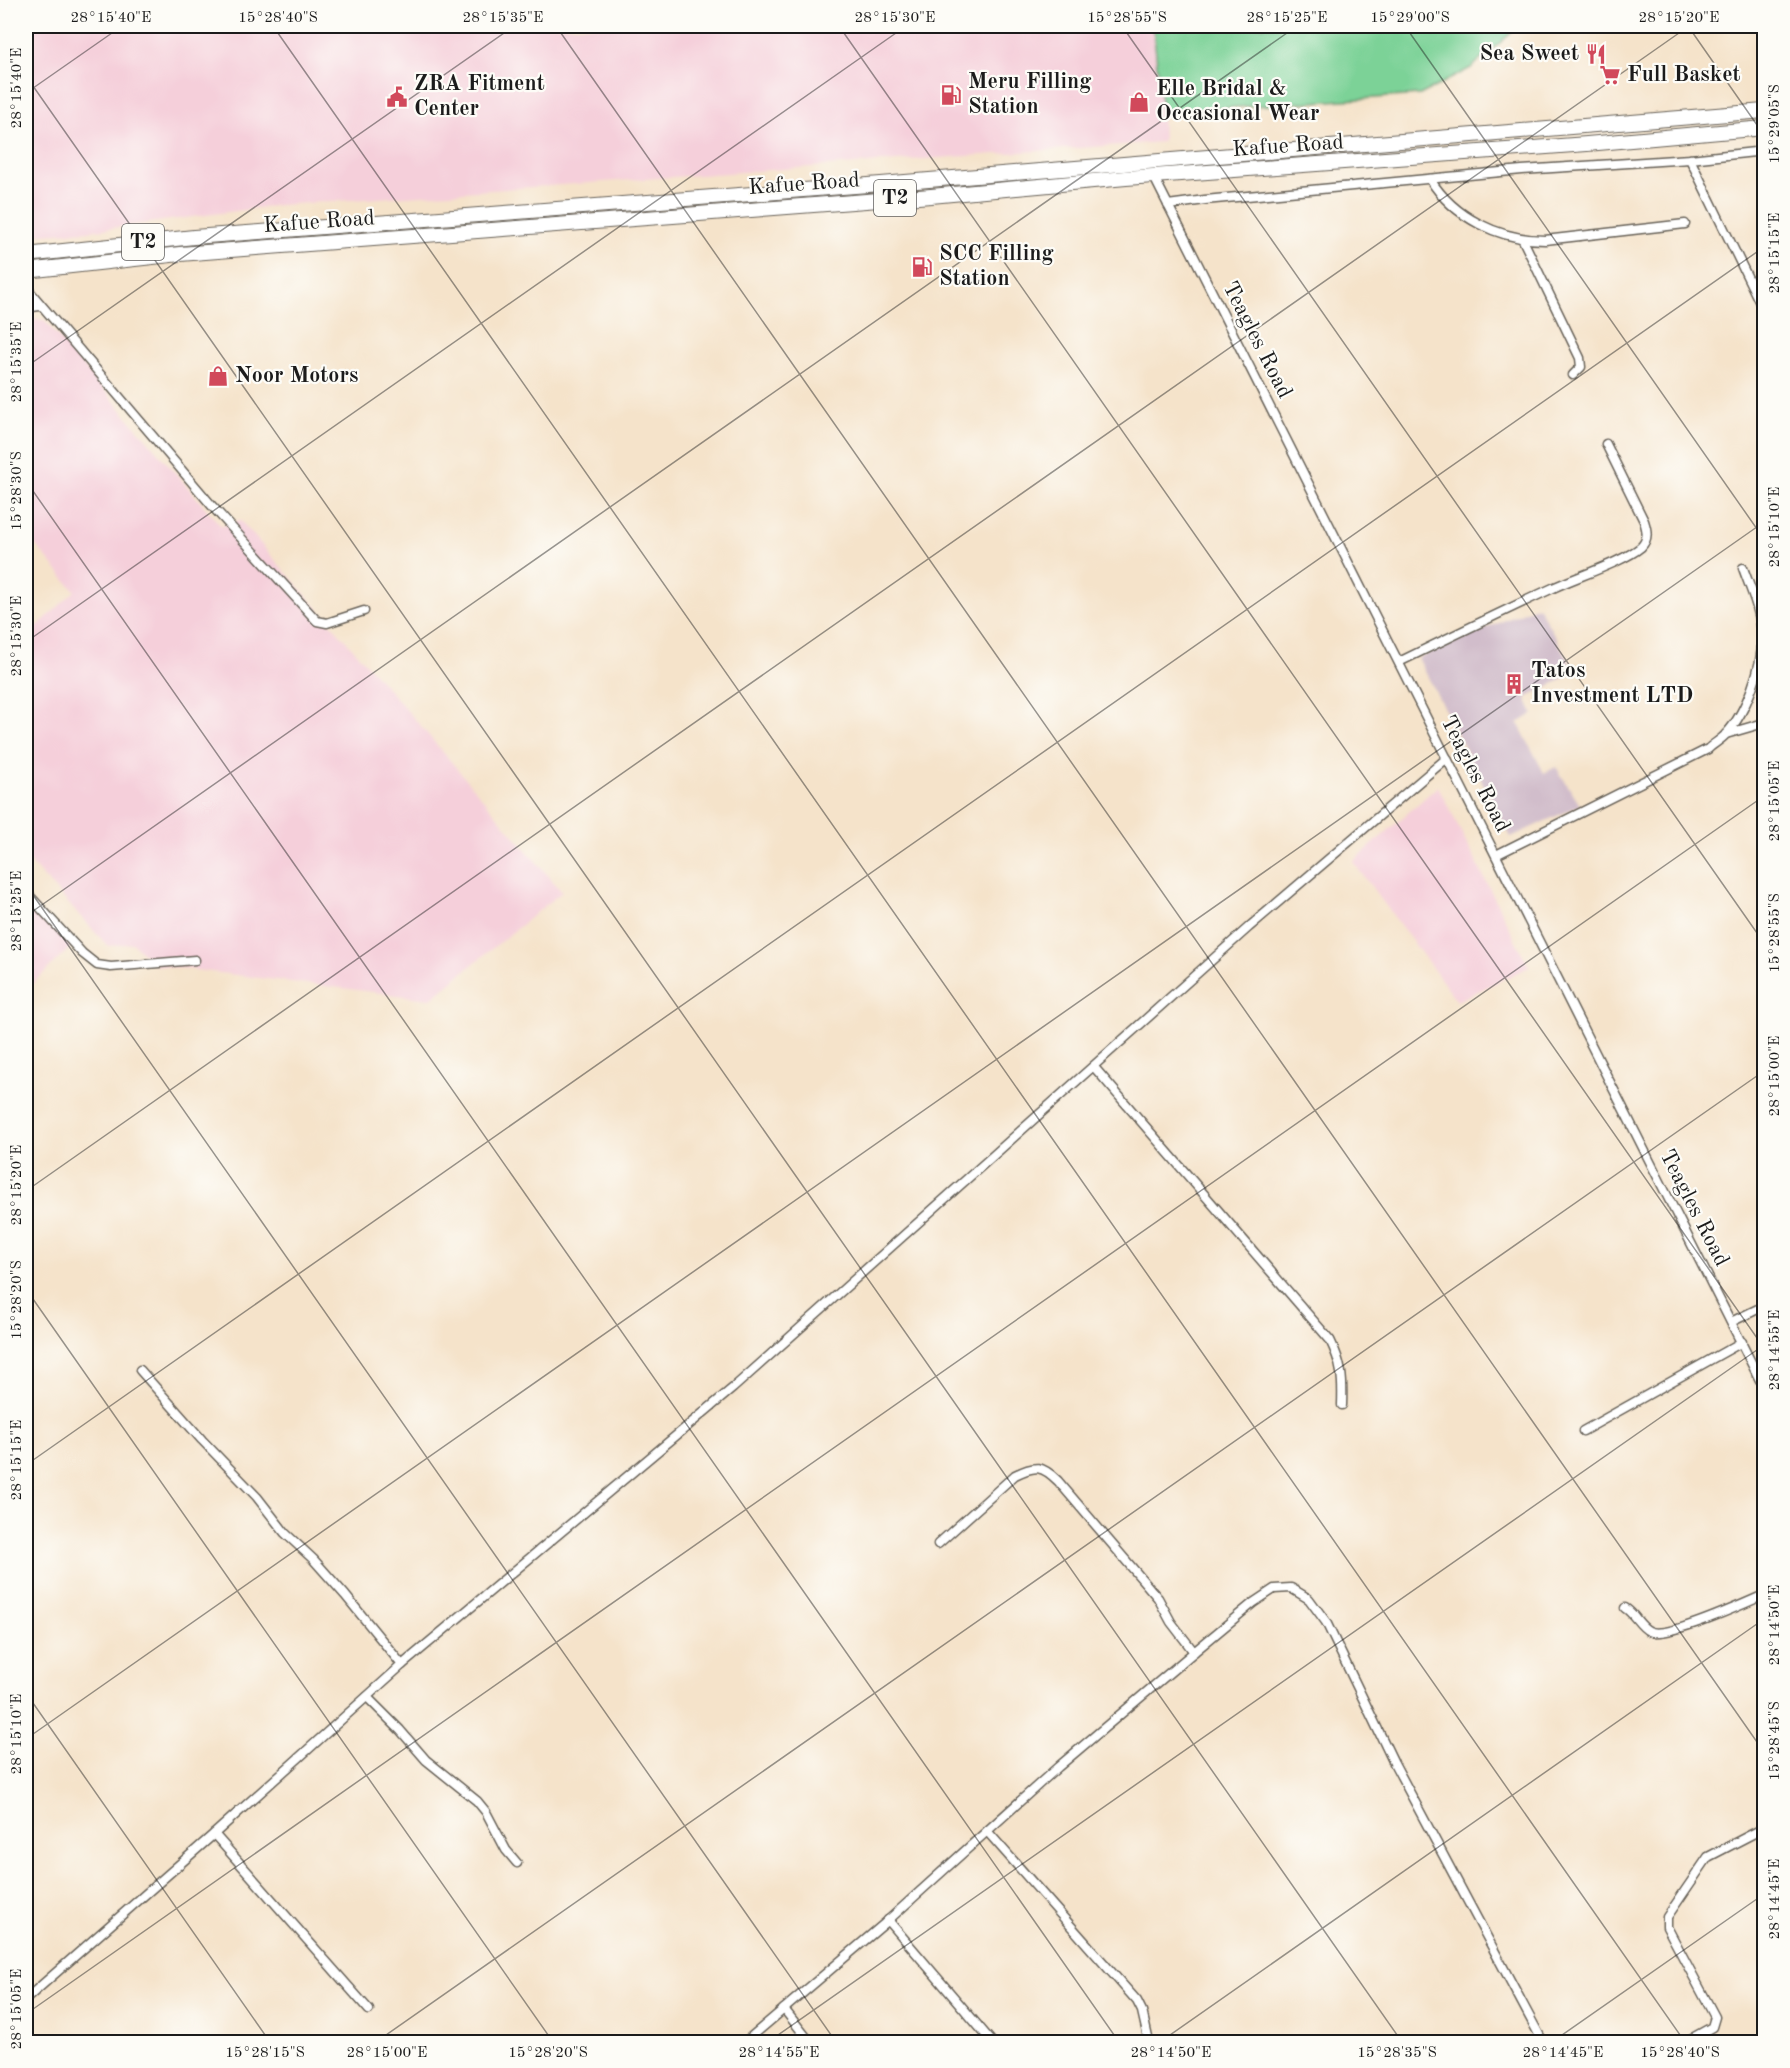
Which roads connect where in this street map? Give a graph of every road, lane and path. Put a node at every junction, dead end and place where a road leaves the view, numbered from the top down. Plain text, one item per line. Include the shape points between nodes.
1 (1764, 111) edge
2 (1764, 128) edge
3 (1764, 151) edge
4 (1690, 159) junction
5 (1154, 177) junction
6 (1430, 179) junction
7 (1168, 206) junction
8 (1685, 224) dead end
9 (1523, 240) junction
10 (26, 255) edge
11 (26, 272) edge
12 (26, 287) edge
13 (39, 306) junction
14 (26, 308) edge
15 (1764, 311) edge
16 (1574, 375) dead end
17 (1606, 444) dead end
18 (1743, 568) dead end
19 (364, 611) dead end
20 (1399, 662) junction
21 (1764, 723) edge
22 (1726, 734) junction
23 (1447, 758) junction
24 (1496, 855) junction
25 (26, 891) edge
26 (195, 960) dead end
27 (1094, 1067) junction
28 (1764, 1306) edge
29 (1731, 1322) junction
30 (1742, 1342) junction
31 (140, 1370) dead end
32 (1764, 1388) edge
33 (1342, 1405) dead end
34 (1583, 1431) dead end
35 (938, 1544) dead end
36 (1764, 1595) edge
37 (1625, 1608) dead end
38 (1194, 1652) junction
39 (402, 1665) junction
40 (367, 1697) junction
41 (1764, 1828) edge
42 (987, 1831) junction
43 (214, 1834) junction
44 (517, 1863) dead end
45 (888, 1920) junction
46 (26, 1999) edge
47 (784, 2009) junction
48 (369, 2010) dead end
49 (745, 2043) edge
50 (810, 2043) edge
51 (992, 2043) edge
52 (1149, 2043) edge
53 (1543, 2043) edge
54 (1685, 2043) edge

1 - 10 main road, Kafue Road / T2 via 194,237
2 - 5 main road, Kafue Road / T2
3 - 4 street
4 - 6 street
4 - 15 street
5 - 7 street, Teagles Road
5 - 11 main road, Kafue Road / T2 via 180,254
6 - 7 street
6 - 9 street via 1445,200 1471,219
7 - 20 street, Teagles Road
8 - 9 street
9 - 16 street via 1580,358 1581,367
12 - 13 street
13 - 14 street
13 - 19 street via 317,621 327,623
17 - 20 street via 1644,521 1647,538 1642,546
18 - 22 street via 1758,611 1762,637 1758,668 1745,706
20 - 23 street, Teagles Road
21 - 22 street
22 - 24 street via 1708,749
23 - 24 street, Teagles Road
23 - 27 street via 1249,927
24 - 29 street, Teagles Road
25 - 26 street via 97,965
27 - 33 street via 1330,1340 1343,1375
27 - 39 street via 724,1395
28 - 29 street
29 - 30 street, Teagles Road
30 - 32 street, Teagles Road
30 - 34 street
31 - 39 street via 345,1595
35 - 38 street via 1016,1475 1038,1467 1049,1472 1158,1598
36 - 37 street via 1709,1618 1654,1633 1647,1631
38 - 42 street
38 - 53 street via 1274,1589 1291,1588 1309,1599 1326,1622 1394,1763
39 - 40 street
40 - 43 street
40 - 44 street via 426,1760 477,1801
41 - 54 street via 1708,1857 1667,1917 1667,1927 1715,2017 1712,2027
42 - 45 street
42 - 52 street via 1137,2001
43 - 46 street
43 - 48 street
45 - 47 street
45 - 51 street
47 - 49 street
47 - 50 street

